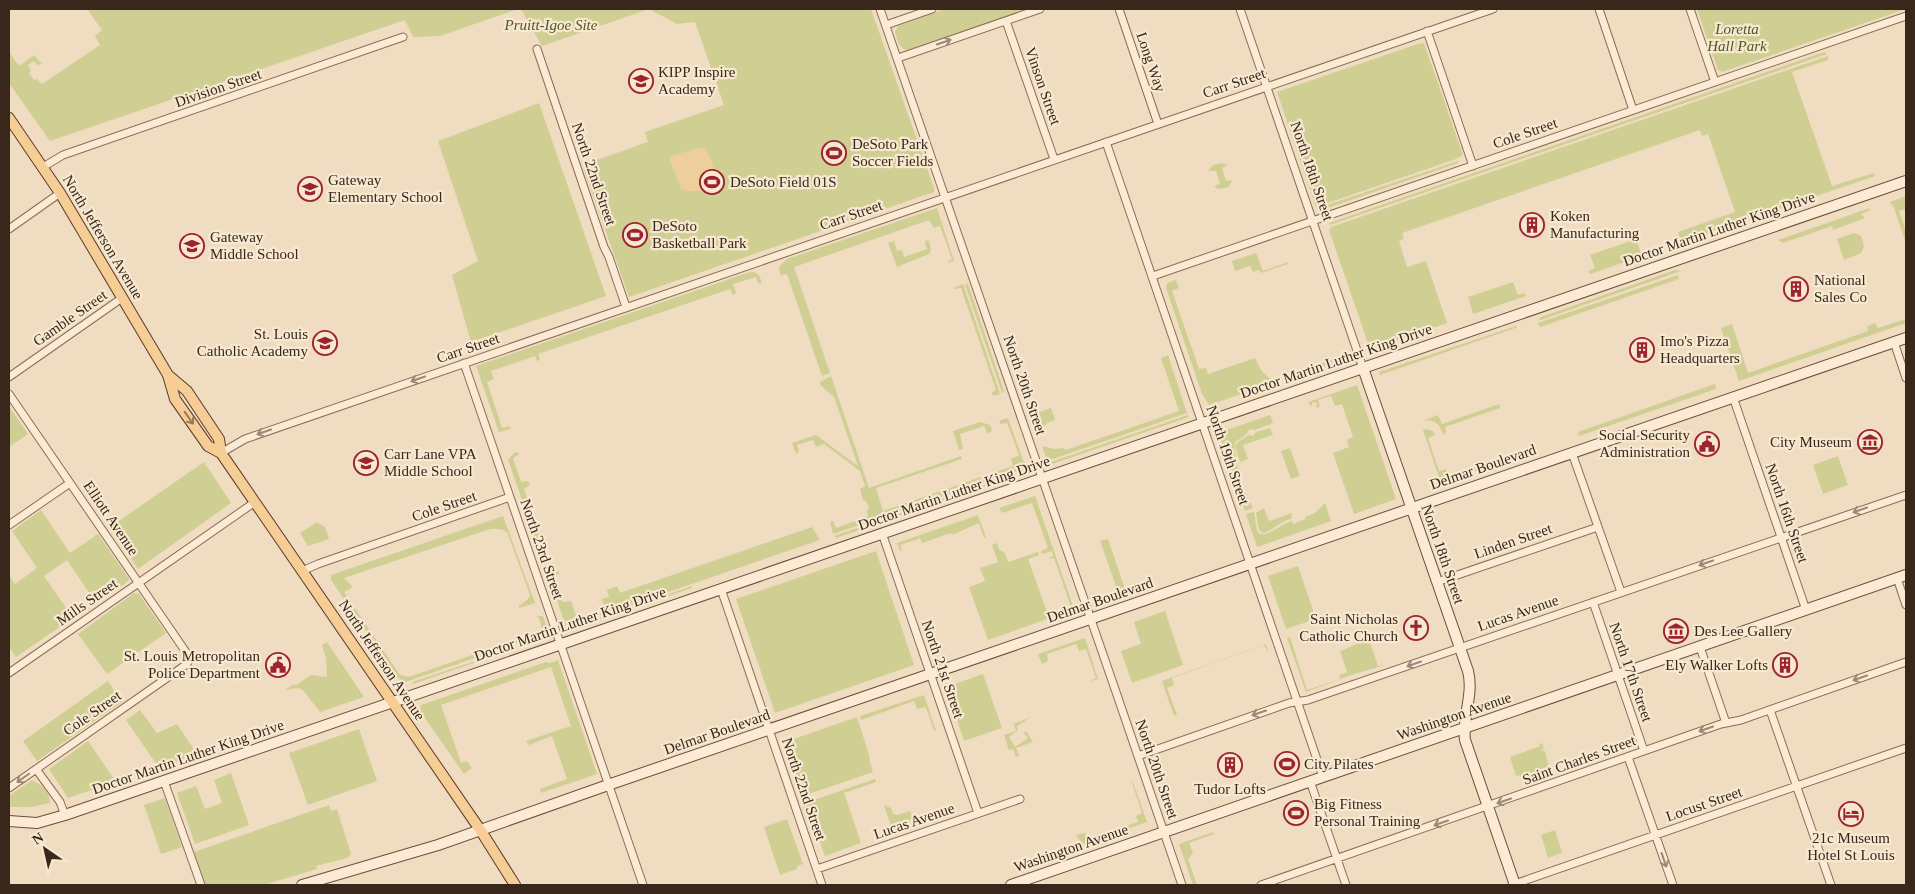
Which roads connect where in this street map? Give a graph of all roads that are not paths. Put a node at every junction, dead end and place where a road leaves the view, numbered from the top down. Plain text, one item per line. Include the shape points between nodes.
1 (880, 9) edge
2 (932, 9) edge
3 (1040, 9) edge
4 (1119, 9) edge
5 (1240, 9) edge
6 (1492, 9) edge
7 (1599, 9) edge
8 (1690, 9) edge
9 (1906, 16) edge
10 (1006, 21) junction
11 (886, 25) junction
12 (1427, 31) junction
13 (403, 37) dead end
14 (537, 49) dead end
15 (898, 58) junction
16 (1715, 82) junction
17 (1267, 86) junction
18 (1633, 110) junction
19 (9, 118) edge
20 (1158, 124) junction
21 (1106, 142) junction
22 (1054, 160) junction
23 (1473, 166) junction
24 (43, 167) junction
25 (1906, 181) edge
26 (60, 193) junction
27 (945, 197) junction
28 (1313, 221) junction
29 (9, 229) edge
30 (1153, 276) junction
31 (122, 298) junction
32 (626, 307) junction
33 (1906, 338) edge
34 (1894, 342) junction
35 (464, 363) junction
36 (1363, 368) junction
37 (9, 377) edge
38 (1906, 378) edge
39 (9, 394) edge
40 (1733, 397) junction
41 (1203, 423) junction
42 (221, 453) junction
43 (1572, 453) junction
44 (1042, 478) junction
45 (70, 483) junction
46 (1906, 494) edge
47 (510, 497) junction
48 (254, 502) junction
49 (1412, 508) junction
50 (9, 525) edge
51 (1598, 527) junction
52 (882, 534) junction
53 (1781, 538) junction
54 (1251, 564) junction
55 (302, 571) junction
56 (1902, 577) edge
57 (1437, 582) junction
58 (138, 584) junction
59 (721, 588) junction
60 (1621, 592) junction
61 (1593, 602) junction
62 (1906, 604) edge
63 (1806, 610) junction
64 (1092, 620) junction
65 (560, 644) junction
66 (1700, 646) junction
67 (1460, 648) junction
68 (190, 658) joint
69 (1906, 662) edge
70 (9, 673) edge
71 (930, 674) junction
72 (1618, 675) junction
73 (392, 702) junction
74 (1298, 702) junction
75 (1770, 710) junction
76 (1726, 723) junction
77 (1464, 728) junction
78 (769, 729) junction
79 (1906, 748) edge
80 (1644, 751) junction
81 (1138, 756) junction
82 (1628, 757) junction
83 (36, 768) junction
84 (1323, 777) junction
85 (164, 781) junction
86 (1310, 781) junction
87 (608, 785) junction
88 (1797, 786) junction
89 (9, 788) edge
90 (1020, 799) dead end
91 (1487, 807) junction
92 (978, 814) junction
93 (65, 816) junction
94 (9, 821) edge
95 (481, 831) junction
96 (1164, 832) junction
97 (1656, 835) junction
98 (1336, 859) junction
99 (817, 869) junction
100 (201, 885) edge
101 (302, 885) edge
102 (516, 885) edge
103 (642, 885) edge
104 (822, 885) edge
105 (1015, 885) edge
106 (1182, 885) edge
107 (1261, 885) edge
108 (1346, 885) edge
109 (1513, 885) edge
110 (1673, 885) edge
111 (1831, 885) edge

1 - 11 street, North 20th Street
2 - 11 street
3 - 10 street
4 - 20 street, Long Way
5 - 17 street, North 18th Street
6 - 12 street, Carr Street
7 - 18 street
8 - 16 street
9 - 16 street, Cole Street
15 -> 10 street
10 - 22 street, Vinson Street
11 - 15 street, North 20th Street
12 - 17 street, Carr Street
12 - 23 street
13 - 24 street, Division Street via 63,155
14 - 32 street, North 22nd Street
15 - 27 street, North 20th Street
16 - 18 street, Cole Street
17 - 20 street, Carr Street
17 - 28 street, North 18th Street
18 - 23 street, Cole Street
19 - 24 main road, North Jefferson Avenue
20 - 21 street, Carr Street
21 - 22 street, Carr Street
21 - 30 street, North 19th Street
22 - 27 street, Carr Street
23 - 28 street, Cole Street
24 - 26 main road, North Jefferson Avenue
25 - 36 main road, Doctor Martin Luther King Drive
26 - 29 street
26 - 31 main road, North Jefferson Avenue
27 - 32 street, Carr Street
27 - 44 street, North 20th Street
28 - 30 street, Cole Street
28 - 36 street, North 18th Street
30 - 41 street, North 19th Street
31 - 37 street, Gamble Street
31 - 42 main road, North Jefferson Avenue via 168,375 187,391 219,439
32 - 35 street, Carr Street
33 - 34 main road, Delmar Boulevard
34 - 38 street
34 - 40 main road, Delmar Boulevard
35 -> 42 street, Carr Street via 245,439
35 - 47 street, North 23rd Street
36 - 41 main road, Doctor Martin Luther King Drive
36 - 49 main road, North 18th Street
39 - 45 street, Elliott Avenue
40 - 43 main road, Delmar Boulevard
40 - 53 street, North 16th Street
41 - 44 main road, Doctor Martin Luther King Drive
41 - 54 street, North 19th Street
42 - 48 main road, North Jefferson Avenue
43 - 49 main road, Delmar Boulevard
43 - 51 street
44 - 52 main road, Doctor Martin Luther King Drive
44 - 64 street, North 20th Street
45 - 50 street
45 - 58 street, Elliott Avenue
46 -> 53 street, Lucas Avenue
47 - 55 street, Cole Street
47 - 65 street, North 23rd Street
48 - 55 main road, North Jefferson Avenue
48 - 58 street, Mills Street
49 - 54 main road, Delmar Boulevard
49 - 57 main road, North 18th Street
51 - 57 street, Linden Street
51 - 60 street
52 - 59 main road, Doctor Martin Luther King Drive
52 - 71 street, North 21st Street
53 -> 60 street, Lucas Avenue
53 - 63 street, North 16th Street
54 - 64 main road, Delmar Boulevard
54 - 74 street, North 19th Street
55 - 73 main road, North Jefferson Avenue
56 - 62 street
56 - 63 main road, Washington Avenue
57 - 67 main road, North 18th Street
58 - 68 street, Elliott Avenue
58 - 70 street, Mills Street
59 - 65 main road, Doctor Martin Luther King Drive
59 - 78 street, North 22nd Street
60 - 61 street, Lucas Avenue
61 - 67 street, Lucas Avenue
61 - 72 street, North 17th Street
63 - 66 main road, Washington Avenue
64 - 71 main road, Delmar Boulevard
64 - 81 street, North 20th Street
65 - 73 main road, Doctor Martin Luther King Drive
65 - 87 street, North 23rd Street
66 - 72 main road, Washington Avenue
66 - 76 street
67 -> 74 street, Lucas Avenue
67 - 77 main road, North 18th Street via 1471,684
68 - 83 street, Cole Street via 187,664
69 -> 75 street, Saint Charles Street
71 - 78 main road, Delmar Boulevard
71 - 92 street, North 21st Street
72 - 77 main road, Washington Avenue
72 - 80 street, North 17th Street
73 - 85 main road, Doctor Martin Luther King Drive
73 - 95 main road, North Jefferson Avenue
74 -> 81 street, Lucas Avenue
74 - 84 street, North 19th Street
75 - 76 street, Saint Charles Street
75 - 88 street
76 -> 80 street, Saint Charles Street
77 - 84 main road, Washington Avenue
77 - 91 main road, North 18th Street via 1466,746
78 - 87 main road, Delmar Boulevard
78 - 99 street, North 22nd Street
79 - 88 street, Locust Street
80 - 82 street, Saint Charles Street
81 - 96 street, North 20th Street
82 -> 91 street, Saint Charles Street
82 - 97 street
83 -> 89 street, Cole Street
83 - 93 street via 60,802
84 - 86 main road, Washington Avenue
85 - 93 main road, Doctor Martin Luther King Drive
85 - 100 street
86 - 96 main road, Washington Avenue
86 - 98 street
87 - 95 main road, Delmar Boulevard
87 - 103 street, North 23rd Street
88 - 97 street, Locust Street
88 - 111 street
90 - 92 street, Lucas Avenue
91 -> 98 street, Saint Charles Street
91 - 109 main road, North 18th Street
92 - 99 street, Lucas Avenue
93 - 94 main road, Doctor Martin Luther King Drive via 38,822
95 - 101 main road, Delmar Boulevard
95 - 102 main road, North Jefferson Avenue
96 - 105 main road, Washington Avenue
96 - 106 street, North 20th Street
97 - 109 street, Locust Street
97 -> 110 street
98 - 107 street, Saint Charles Street
98 - 108 street
99 - 104 street, North 22nd Street

